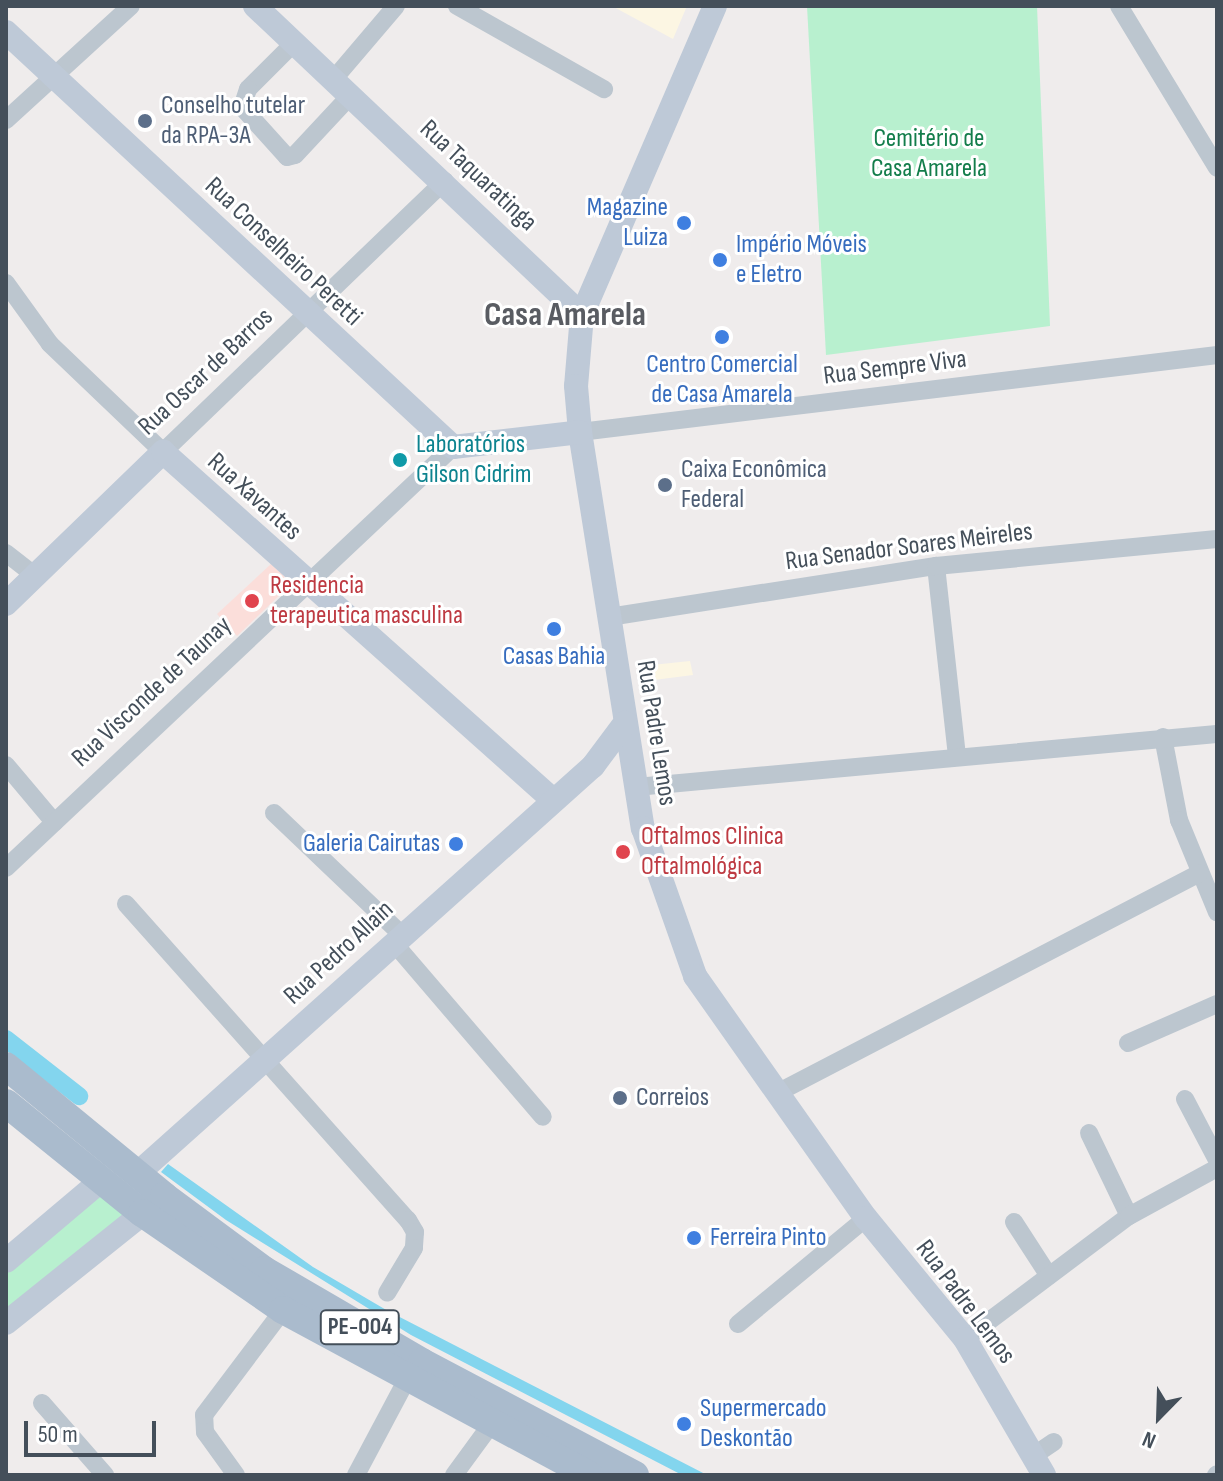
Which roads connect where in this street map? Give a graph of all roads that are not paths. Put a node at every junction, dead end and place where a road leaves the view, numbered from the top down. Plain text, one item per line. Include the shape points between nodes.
1 (131, 6) edge
2 (255, 6) edge
3 (396, 6) edge
4 (457, 6) edge
5 (715, 6) edge
6 (1119, 6) edge
7 (6, 32) edge
8 (294, 43) junction
9 (52, 75) junction
10 (342, 88) junction
11 (604, 89) dead end
12 (6, 120) edge
13 (1217, 168) edge
14 (445, 181) junction
15 (6, 283) edge
16 (309, 314) junction
17 (582, 315) junction
18 (1217, 355) edge
19 (580, 432) junction
20 (453, 447) junction
21 (163, 452) junction
22 (1217, 539) edge
23 (6, 553) edge
24 (936, 566) junction
25 (35, 576) junction
26 (308, 585) junction
27 (6, 604) edge
28 (609, 617) junction
29 (625, 723) junction
30 (1217, 734) edge
31 (1163, 737) junction
32 (957, 755) junction
33 (6, 765) edge
34 (580, 775) junction
35 (636, 787) junction
36 (553, 800) junction
37 (274, 813) dead end
38 (54, 822) junction
39 (6, 868) edge
40 (1199, 873) junction
41 (126, 904) dead end
42 (1217, 912) edge
43 (397, 938) junction
44 (1217, 1004) edge
45 (1128, 1043) dead end
46 (266, 1058) junction
47 (6, 1066) edge
48 (6, 1075) edge
49 (6, 1087) edge
50 (777, 1093) junction
51 (1185, 1099) dead end
52 (6, 1103) edge
53 (543, 1117) dead end
54 (1089, 1133) dead end
55 (1217, 1160) edge
56 (1217, 1168) edge
57 (137, 1174) junction
58 (102, 1180) junction
59 (153, 1205) junction
60 (1129, 1216) junction
61 (866, 1218) junction
62 (1014, 1222) dead end
63 (6, 1261) edge
64 (1049, 1276) junction
65 (387, 1293) dead end
66 (283, 1310) junction
67 (6, 1323) edge
68 (738, 1324) dead end
69 (965, 1339) junction
70 (407, 1379) junction
71 (42, 1403) dead end
72 (492, 1423) junction
73 (1054, 1442) dead end
74 (1039, 1466) edge
75 (570, 1471) edge
76 (105, 1475) edge
77 (236, 1475) edge
78 (356, 1475) edge
79 (454, 1475) edge
80 (613, 1475) edge
81 (622, 1475) edge
82 (635, 1475) edge

1 - 9 street
2 - 8 street, Rua Taquaratinga
3 - 10 street
4 - 11 street
5 - 17 street, Rua Padre Lemos
6 - 13 street
7 - 9 street, Rua Conselheiro Peretti
8 - 10 street, Rua Taquaratinga
8 - 10 street via 248,89 242,107 287,157 295,155
9 - 12 street
9 - 16 street, Rua Conselheiro Peretti
10 - 14 street, Rua Taquaratinga
14 - 16 street, Rua Oscar de Barros
14 - 17 street, Rua Taquaratinga
15 - 21 street, Rua Xavantes via 50,344
16 - 20 street, Rua Conselheiro Peretti
16 - 21 street, Rua Oscar de Barros
17 - 19 street, Rua Padre Lemos via 576,386
18 - 19 street, Rua Sempre Viva
19 - 20 street
19 - 28 street, Rua Padre Lemos
20 - 26 street, Rua Visconde de Taunay
21 - 25 street, Rua Oscar de Barros
21 - 26 street, Rua Xavantes
22 - 24 street, Rua Senador Soares Meireles
23 - 25 street
24 - 28 street, Rua Senador Soares Meireles
24 - 32 street
25 - 27 street, Rua Oscar de Barros
26 - 36 street, Rua Xavantes
26 - 38 street, Rua Visconde de Taunay
28 - 29 street, Rua Padre Lemos
29 - 34 street, Rua Pedro Allain via 602,756
29 - 35 street, Rua Padre Lemos
30 - 31 street
31 - 32 street
31 - 40 street via 1179,820
32 - 35 street
33 - 38 street
34 - 35 street via 603,770
34 - 36 street, Rua Pedro Allain
35 - 50 street, Rua Padre Lemos via 671,920 695,976
36 - 43 street, Rua Pedro Allain
37 - 43 street
38 - 39 street, Rua Visconde de Taunay
40 - 42 street
40 - 50 street
41 - 46 street
43 - 46 street, Rua Pedro Allain
43 - 53 street
44 - 45 street
46 - 57 street, Rua Pedro Allain
46 - 65 street via 408,1220 416,1240
47 - 57 main road, PE-004
48 - 49 street via 134,1182 128,1187
50 - 61 street, Rua Padre Lemos
51 - 55 street
52 - 58 main road, PE-004
54 - 60 street
56 - 60 street
57 - 59 main road, PE-004
58 - 59 main road, PE-004
58 - 63 street
59 - 66 main road, PE-004
59 - 67 street
59 - 82 main road, PE-004 via 346,1319
60 - 64 street
61 - 68 street
61 - 69 street, Rua Padre Lemos
62 - 64 street
64 - 69 street
66 - 70 main road, PE-004
66 - 77 street via 204,1415 205,1432
69 - 74 street, Rua Padre Lemos
70 - 72 main road, PE-004
70 - 78 street
71 - 76 street
72 - 75 main road, PE-004
72 - 79 street
73 - 74 street
80 - 81 street via 333,1329 279,1297 156,1208 160,1205 334,1324

